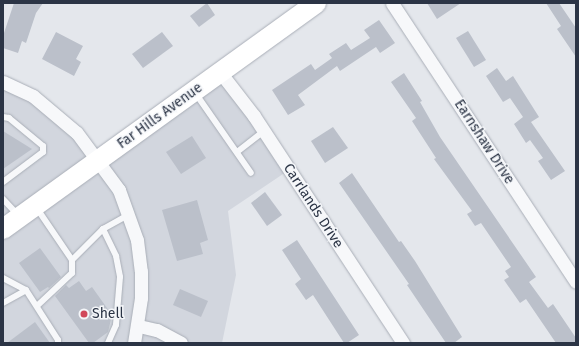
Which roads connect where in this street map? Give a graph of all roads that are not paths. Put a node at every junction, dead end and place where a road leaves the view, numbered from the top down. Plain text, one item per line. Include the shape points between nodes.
1 (316, 3) edge
2 (392, 3) edge
3 (220, 72) junction
4 (3, 82) edge
5 (194, 91) junction
6 (3, 117) edge
7 (264, 131) junction
8 (236, 152) junction
9 (98, 161) junction
10 (251, 173) dead end
11 (3, 182) edge
12 (3, 199) edge
13 (27, 211) junction
14 (130, 214) junction
15 (3, 229) edge
16 (103, 229) junction
17 (72, 260) junction
18 (3, 278) edge
19 (576, 282) edge
20 (26, 290) junction
21 (3, 303) edge
22 (37, 306) junction
23 (139, 326) junction
24 (58, 343) edge
25 (108, 343) edge
26 (134, 343) edge
27 (181, 343) edge
28 (403, 343) edge

1 - 3 main road, Far Hills Avenue
2 - 19 street, Earnshaw Drive
3 - 5 main road, Far Hills Avenue
3 - 7 street, Carrlands Drive
4 - 9 street via 33,96 53,110 77,133
5 - 8 lane
5 - 9 main road, Far Hills Avenue
6 - 11 lane via 9,118 43,146 43,152
7 - 8 lane
7 - 28 street, Carrlands Drive
8 - 10 lane
9 - 13 main road, Far Hills Avenue
9 - 14 street via 112,178
12 - 13 lane
13 - 15 main road, Far Hills Avenue
13 - 17 lane
14 - 16 lane
14 - 23 street via 141,270
16 - 17 lane
16 - 25 lane via 116,256 120,277 116,325
17 - 22 lane via 72,273
18 - 20 lane
20 - 21 lane
20 - 22 lane
22 - 24 lane
23 - 26 street
23 - 27 street via 157,330

